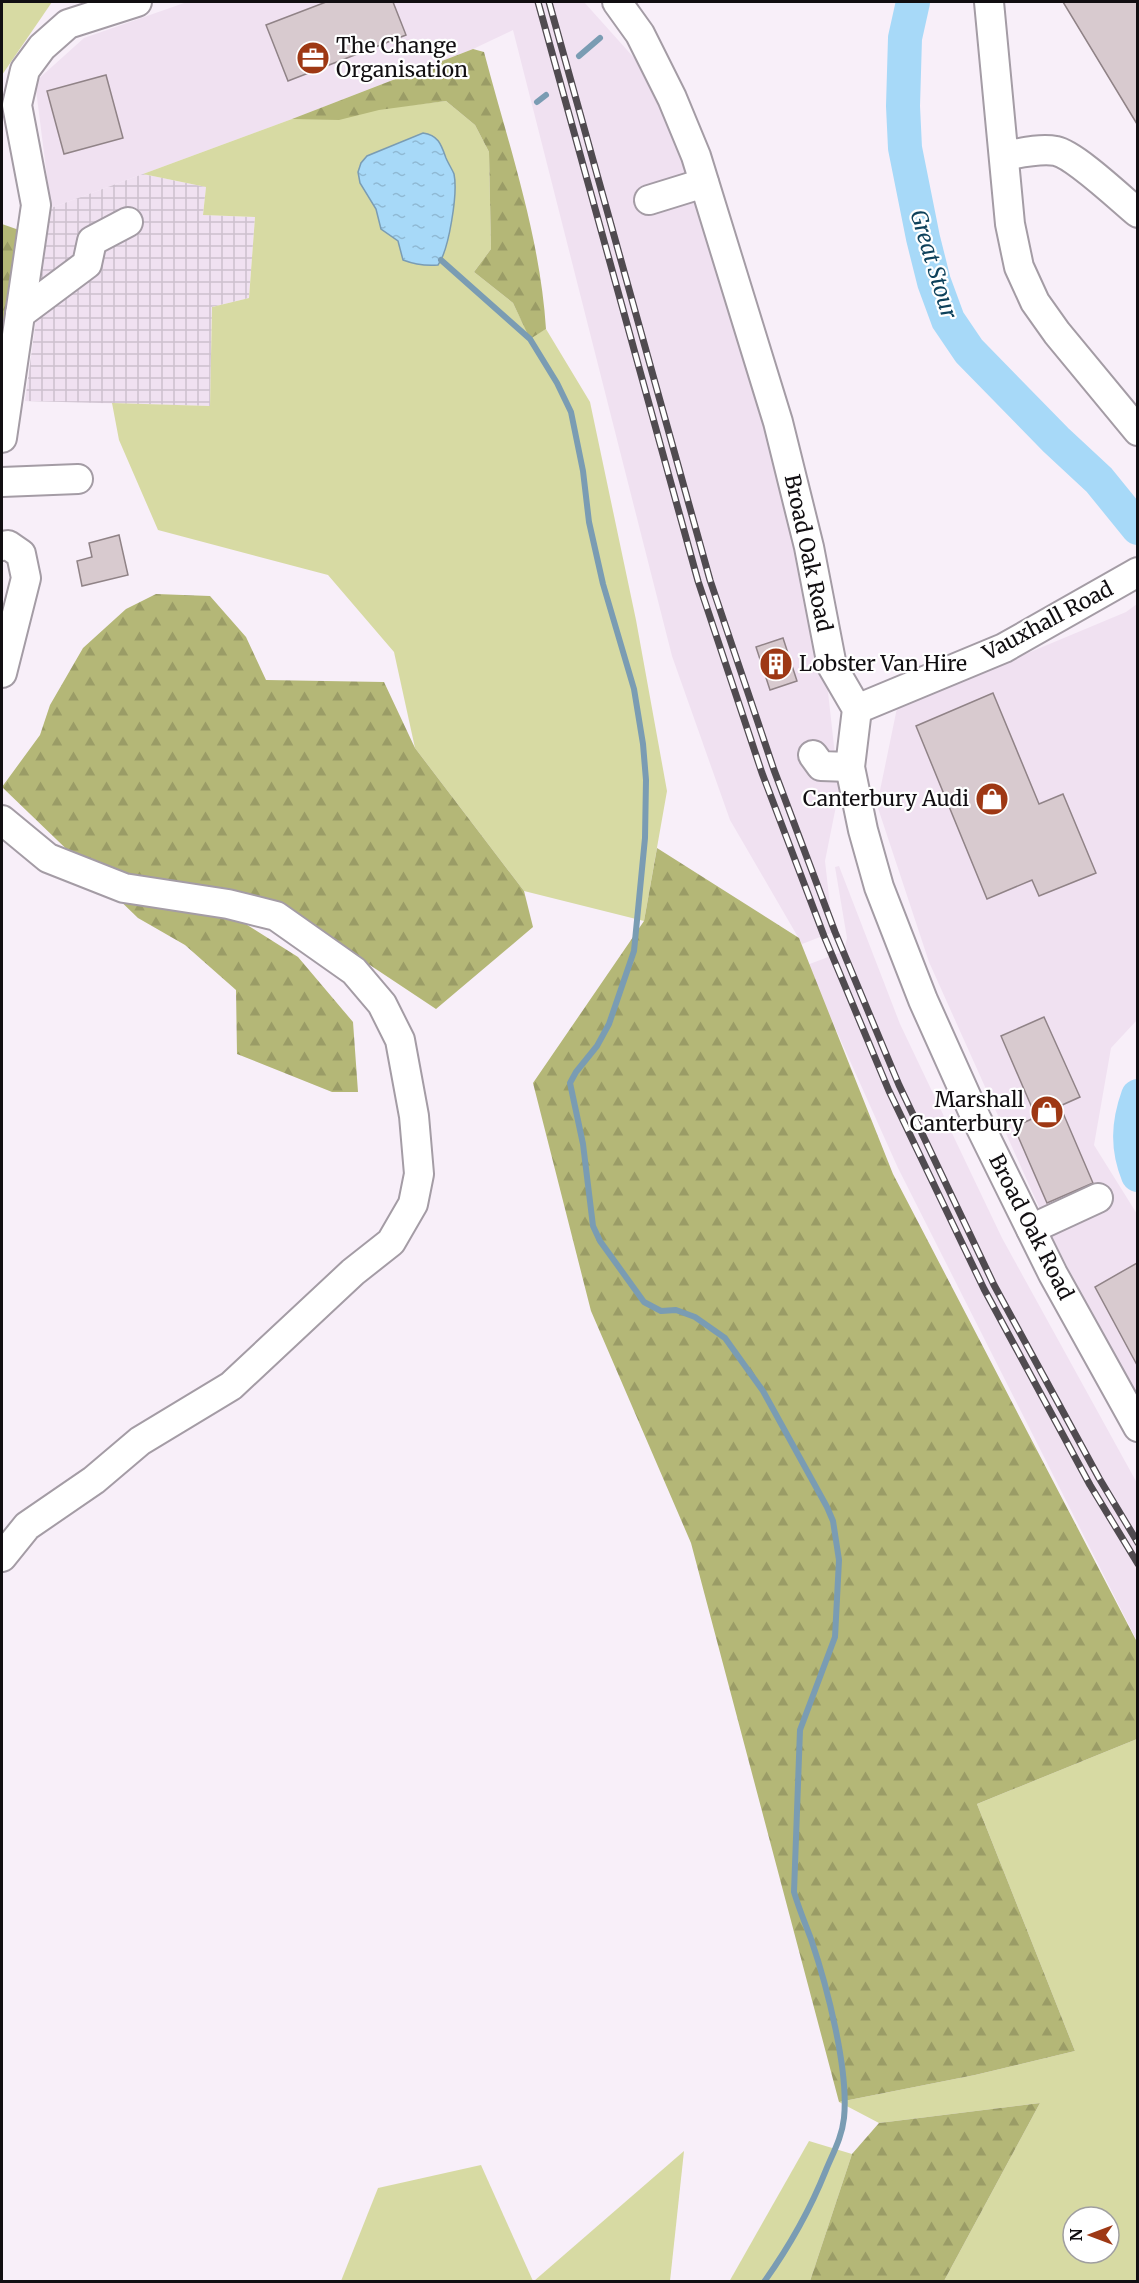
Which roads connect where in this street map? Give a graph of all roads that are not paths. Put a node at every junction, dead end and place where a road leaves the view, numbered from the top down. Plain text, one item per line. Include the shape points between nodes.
1 (137, 2) edge
2 (617, 2) edge
3 (989, 2) edge
4 (11, 129) edge
5 (1004, 156) junction
6 (704, 183) junction
7 (649, 200) dead end
8 (1137, 213) edge
9 (128, 222) dead end
10 (20, 314) junction
11 (1137, 431) edge
12 (2, 438) edge
13 (78, 479) dead end
14 (2, 482) edge
15 (2, 546) edge
16 (1133, 574) edge
17 (2, 673) edge
18 (857, 709) junction
19 (813, 755) dead end
20 (850, 767) junction
21 (2, 820) edge
22 (1098, 1198) dead end
23 (1031, 1229) junction
24 (1127, 1389) edge
25 (1137, 1427) edge
26 (2, 1557) edge

1 - 4 street via 68,24 42,47 26,70
2 - 6 street, Broad Oak Road via 640,34 672,98
3 - 5 street
4 - 10 street via 36,205
5 - 8 street via 1057,151 1083,167
5 - 11 street via 1010,224 1019,267 1035,302
6 - 7 street
6 - 18 street, Broad Oak Road via 778,422 809,547 832,666
9 - 10 street via 92,240 87,264
10 - 12 street
13 - 14 street
15 - 17 street via 8,545 21,554 26,578
16 - 18 street, Vauxhall Road via 1004,648
18 - 20 street, Broad Oak Road
19 - 20 street via 820,766
20 - 23 street, Broad Oak Road via 879,887 902,950 976,1118
21 - 26 street via 48,858 124,888 228,904 276,916 354,971 382,1004 400,1040 414,1116 419,1174 413,1204 391,1242 353,1272 231,1386 140,1441 94,1480 27,1526
22 - 23 street
23 - 24 street, Broad Oak Road
24 - 25 street, Broad Oak Road

